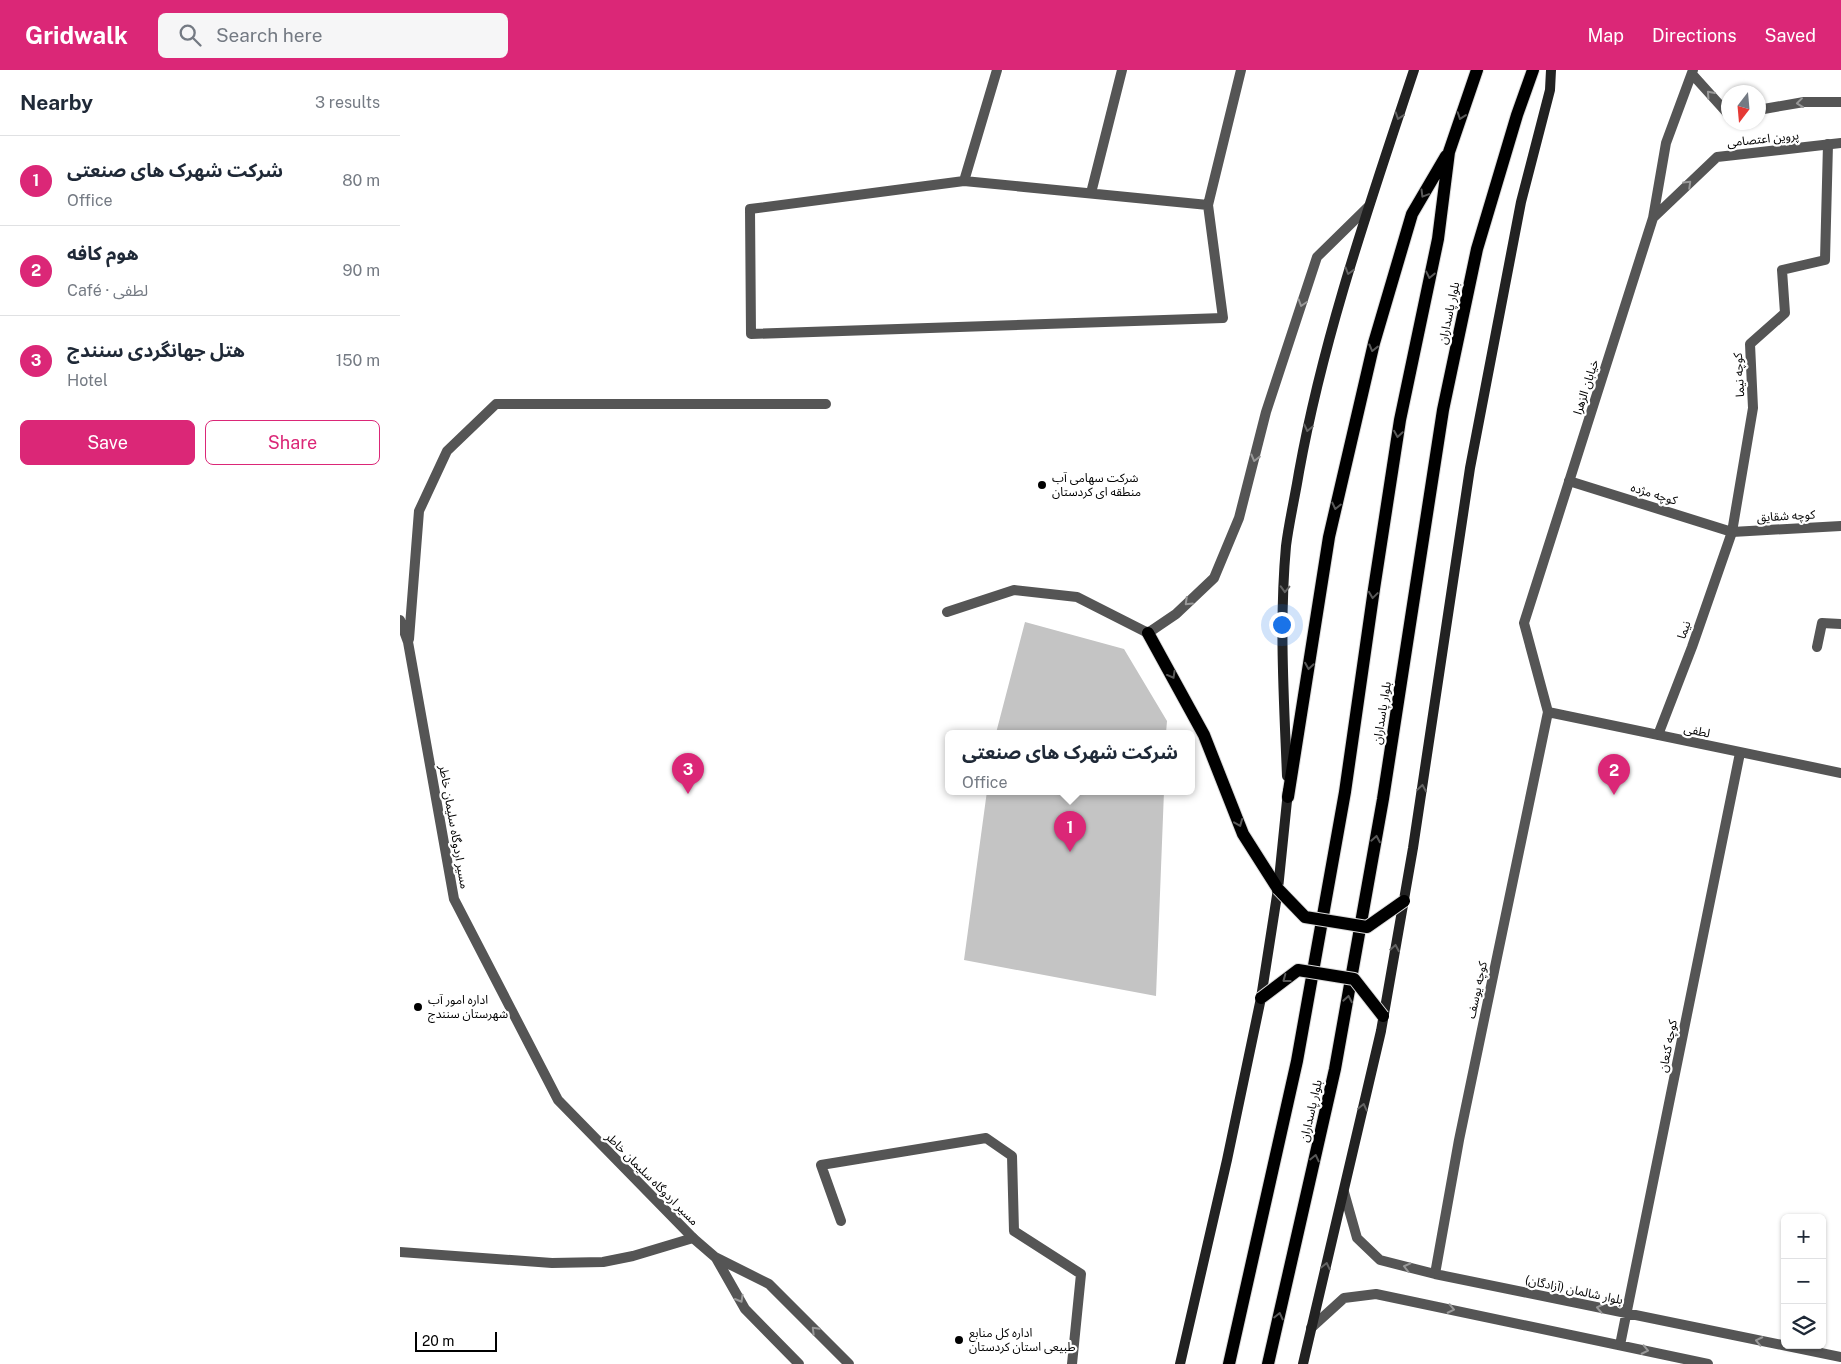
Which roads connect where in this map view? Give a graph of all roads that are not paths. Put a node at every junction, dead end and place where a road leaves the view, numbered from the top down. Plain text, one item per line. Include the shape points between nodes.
1 (997, 70) edge
2 (1122, 70) edge
3 (1241, 70) edge
4 (1414, 70) edge
5 (1477, 70) edge
6 (1534, 70) edge
7 (1551, 70) edge
8 (1692, 72) edge
9 (1841, 102) edge
10 (1721, 106) edge
11 (1766, 109) edge
12 (1841, 143) edge
13 (1828, 144) junction
14 (1449, 152) junction
15 (964, 182) junction
16 (1091, 193) junction
17 (1208, 205) junction
18 (1368, 208) junction
19 (1653, 218) junction
20 (826, 404) dead end
21 (1569, 481) junction
22 (1841, 526) edge
23 (1732, 532) junction
24 (947, 612) dead end
25 (400, 620) edge
26 (1841, 624) edge
27 (1148, 633) junction
28 (408, 642) junction
29 (1817, 647) dead end
30 (1548, 712) junction
31 (1658, 735) junction
32 (1740, 753) junction
33 (1841, 773) edge
34 (1288, 796) junction
35 (1278, 889) junction
36 (1404, 901) junction
37 (1261, 998) junction
38 (1384, 1016) junction
39 (1344, 1192) junction
40 (841, 1221) dead end
41 (693, 1238) junction
42 (400, 1252) edge
43 (715, 1257) junction
44 (1435, 1274) junction
45 (1627, 1314) junction
46 (1312, 1328) junction
47 (1620, 1345) junction
48 (1841, 1357) edge
49 (799, 1364) edge
50 (849, 1364) edge
51 (1072, 1364) edge
52 (1180, 1364) edge
53 (1229, 1364) edge
54 (1268, 1364) edge
55 (1303, 1364) edge
56 (1708, 1364) edge

1 - 15 street
2 - 16 street
3 - 17 street
4 -> 18 main road
5 -> 14 main road, بلوار پاسداران
54 -> 6 main road, بلوار پاسداران via 1335,1069 1383,799 1444,410 1476,249
36 -> 7 main road via 1470,468 1521,202 1550,90
10 -> 8 street
8 - 19 street, خیابان الزهرا via 1666,142
9 -> 11 street via 1804,102
12 - 13 street, پروین اعتصامی
19 -> 13 street, پروین اعتصامی via 1716,157
13 - 23 street, کوچه نیما via 1824,260 1782,270 1785,313 1750,344 1753,408
14 -> 34 main road via 1412,214 1374,343 1330,537
14 -> 53 main road, بلوار پاسداران via 1438,239 1400,420 1346,792 1303,1032
15 - 16 street
15 - 17 street via 750,209 751,334 1223,318
16 - 17 street
18 -> 27 street via 1317,257 1266,412 1239,518 1214,578 1176,614
18 -> 34 main road via 1328,341 1286,545 1282,641
19 - 21 street, خیابان الزهرا
20 - 28 street via 496,404 447,451 419,511
21 - 23 street, کوچه مژده
21 - 30 street, خیابان الزهرا via 1524,623
22 - 23 street, کوچه شقایق
23 - 31 street, نیما
24 - 27 street via 1014,590 1077,597
25 - 28 street
26 - 29 street via 1822,623
27 -> 35 main road via 1204,735 1243,834
28 - 41 street, مسیر اردوگاه سلیمان خاطر via 454,899 558,1100
30 - 31 street, لطفی
30 - 44 street, کوچه یوسف via 1459,1140
31 - 32 street, لطفی
32 - 33 street, لطفی
32 - 45 street, کوچه کنعان
34 - 35 main road
35 - 36 main road, bridge via 1305,917 1367,927
35 - 37 main road
38 -> 36 main road
38 -> 37 main road, bridge via 1354,979 1298,970
37 - 52 main road
39 -> 38 main road
44 -> 39 street, بلوار شالمان (آزادگان) via 1380,1260 1357,1238
46 -> 39 main road
40 - 51 street via 821,1165 986,1138 1012,1156 1014,1231 1081,1274
41 - 42 street via 603,1262 552,1262
41 - 43 street, مسیر اردوگاه سلیمان خاطر
43 -> 49 street via 745,1309
50 -> 43 street via 769,1284
45 -> 44 street, بلوار شالمان (آزادگان)
45 - 47 street, کوچه کنعان
48 -> 45 street, بلوار شالمان (آزادگان)
46 -> 47 street via 1344,1298 1376,1294
46 - 55 main road
47 -> 56 street

